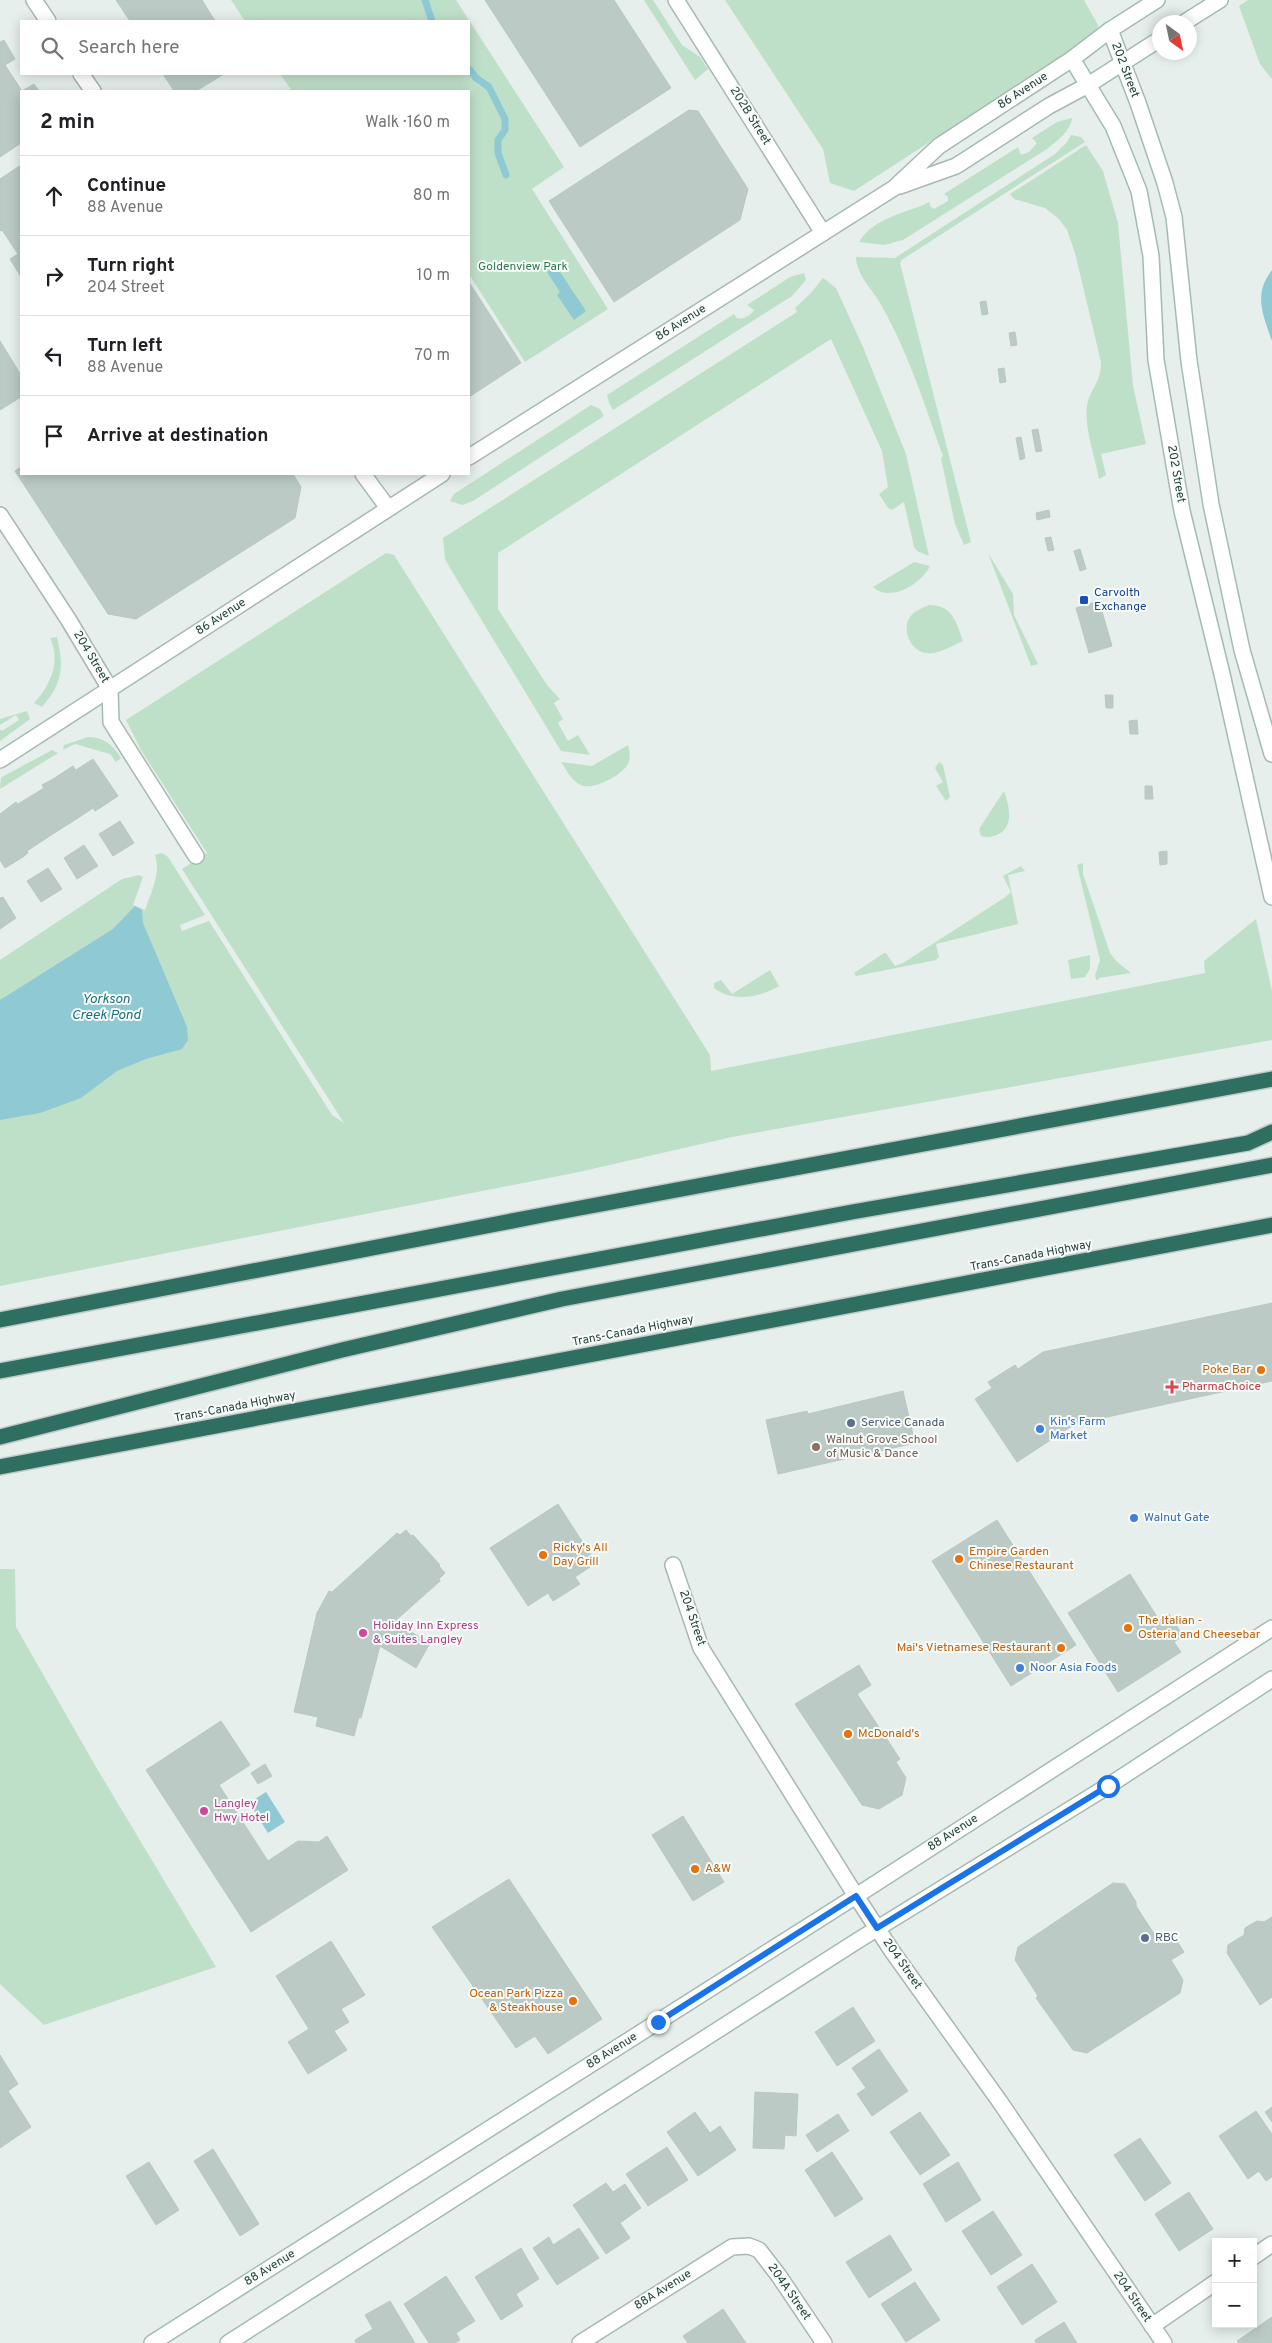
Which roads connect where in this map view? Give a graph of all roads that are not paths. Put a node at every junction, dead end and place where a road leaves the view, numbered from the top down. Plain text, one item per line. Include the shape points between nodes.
1 (34, 0) edge
2 (676, 0) edge
3 (1157, 0) edge
4 (1220, 0) edge
5 (1196, 15) edge
6 (47, 20) edge
7 (1110, 30) junction
8 (1152, 44) edge
9 (1072, 59) junction
10 (1123, 63) junction
11 (82, 75) edge
12 (1088, 86) junction
13 (91, 90) edge
14 (894, 188) junction
15 (824, 233) junction
16 (470, 456) edge
17 (364, 475) edge
18 (440, 475) edge
19 (388, 508) junction
20 (0, 515) edge
21 (110, 689) junction
22 (1272, 754) edge
23 (0, 760) edge
24 (196, 856) dead end
25 (1272, 897) edge
26 (1272, 1079) edge
27 (1272, 1132) edge
28 (1272, 1165) edge
29 (1269, 1226) edge
30 (0, 1320) edge
31 (0, 1371) edge
32 (0, 1437) edge
33 (0, 1467) edge
34 (673, 1565) dead end
35 (1272, 1628) edge
36 (1272, 1679) edge
37 (856, 1896) junction
38 (877, 1928) junction
39 (1272, 2244) edge
40 (749, 2246) joint
41 (1257, 2254) edge
42 (1215, 2283) edge
43 (1152, 2326) junction
44 (152, 2343) edge
45 (228, 2343) edge
46 (580, 2343) edge
47 (824, 2343) edge
48 (1164, 2343) edge

1 - 6 main road
2 - 15 main road, 202B Street
3 - 7 main road, 86 Avenue
4 - 5 main road
7 - 9 main road, 86 Avenue
7 - 10 main road, 202 Street
8 - 10 main road, 86 Avenue
9 - 12 main road, 202 Street
9 - 14 main road, 86 Avenue via 939,146
10 - 12 main road, 86 Avenue
10 - 22 main road, 202 Street via 1174,217 1189,361 1211,504 1242,650
11 - 13 main road
12 - 14 main road, 86 Avenue via 1049,106 956,166
12 - 25 main road, 202 Street via 1113,126 1139,191 1151,256 1156,360 1182,511
14 - 15 main road, 86 Avenue
15 - 16 main road, 86 Avenue
17 - 19 main road
18 - 19 main road, 86 Avenue
19 - 21 main road, 86 Avenue
20 - 21 main road, 204 Street
21 - 23 main road, 86 Avenue
21 - 24 main road, 204 Street via 111,722
26 - 30 highway
27 - 31 highway via 1248,1143 852,1212
28 - 32 highway via 562,1299 342,1350
29 - 33 highway, Trans-Canada Highway
34 - 37 main road, 204 Street via 701,1648
35 - 37 main road, 88 Avenue
36 - 38 main road via 1108,1786
37 - 38 main road, 204 Street
37 - 44 main road, 88 Avenue
38 - 43 main road, 204 Street
38 - 45 main road
39 - 41 main road
40 - 46 main road, 88A Avenue via 732,2247
40 - 47 main road, 204A Street via 759,2250 776,2271
42 - 43 main road
43 - 48 main road, 204 Street

